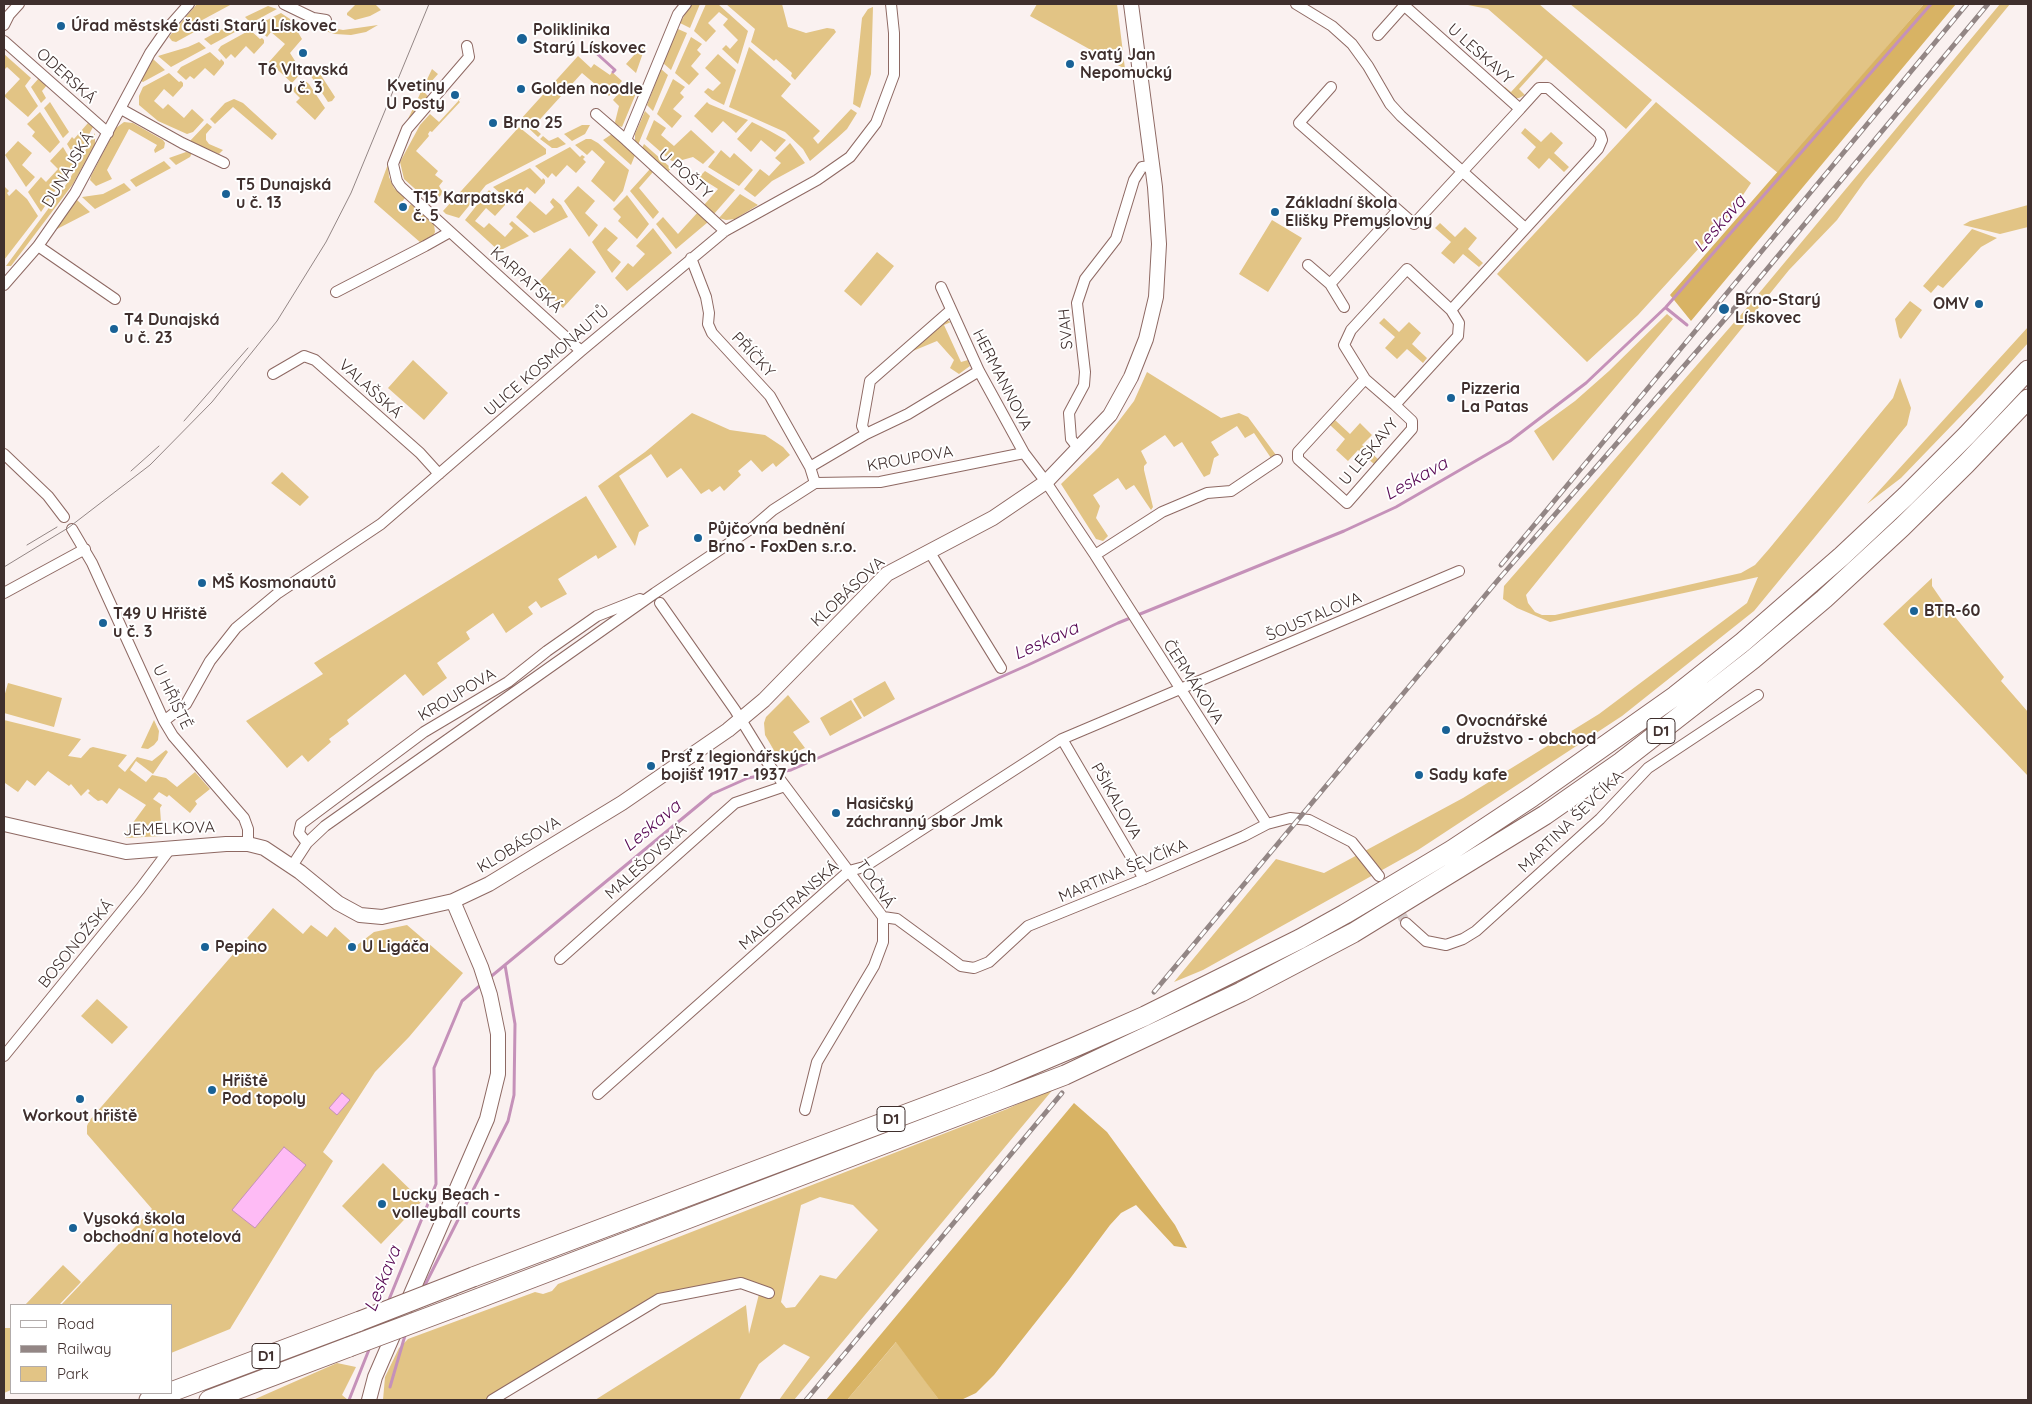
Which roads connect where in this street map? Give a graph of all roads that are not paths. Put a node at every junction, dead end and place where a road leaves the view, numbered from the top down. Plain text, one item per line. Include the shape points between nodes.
1 (19, 4) edge
2 (188, 4) edge
3 (284, 4) edge
4 (686, 4) edge
5 (891, 4) edge
6 (1131, 4) edge
7 (1296, 4) edge
8 (326, 20) dead end
9 (4, 25) edge
10 (1378, 35) dead end
11 (4, 41) edge
12 (467, 46) dead end
13 (1331, 87) dead end
14 (121, 109) junction
15 (1520, 109) junction
16 (596, 114) dead end
17 (108, 133) junction
18 (626, 140) junction
19 (224, 163) dead end
20 (1152, 166) junction
21 (1463, 172) junction
22 (1398, 210) junction
23 (1525, 228) junction
24 (725, 231) junction
25 (450, 232) junction
26 (38, 246) junction
27 (691, 258) junction
28 (1308, 265) dead end
29 (1330, 284) junction
30 (4, 285) edge
31 (941, 287) dead end
32 (336, 292) dead end
33 (114, 299) dead end
34 (1344, 307) dead end
35 (951, 310) junction
36 (1451, 310) junction
37 (581, 351) junction
38 (2028, 370) edge
39 (978, 372) junction
40 (273, 374) dead end
41 (1365, 379) junction
42 (2028, 399) edge
43 (1395, 405) junction
44 (866, 434) junction
45 (1079, 450) junction
46 (1024, 453) junction
47 (4, 454) edge
48 (1277, 460) dead end
49 (810, 467) junction
50 (439, 474) junction
51 (1046, 482) junction
52 (815, 483) junction
53 (64, 517) dead end
54 (72, 529) dead end
55 (85, 549) junction
56 (929, 550) junction
57 (1095, 555) junction
58 (1459, 571) dead end
59 (4, 593) edge
60 (654, 593) junction
61 (660, 603) dead end
62 (1002, 668) dead end
63 (1180, 690) junction
64 (1758, 694) dead end
65 (742, 720) junction
66 (164, 721) junction
67 (1062, 739) junction
68 (783, 784) junction
69 (4, 824) edge
70 (1267, 824) junction
71 (307, 843) junction
72 (248, 844) junction
73 (170, 850) junction
74 (296, 869) junction
75 (848, 871) junction
76 (1379, 876) tunnel mouth
77 (1144, 879) junction
78 (453, 901) junction
79 (882, 917) junction
80 (1406, 923) tunnel mouth
81 (560, 959) dead end
82 (4, 1056) edge
83 (598, 1094) dead end
84 (805, 1110) dead end
85 (769, 1293) dead end
86 (172, 1391) edge
87 (165, 1394) edge
88 (149, 1400) edge
89 (208, 1400) edge
90 (369, 1400) edge
91 (492, 1400) edge

1 - 9 street
2 - 14 street, DUNAJSKÁ via 156,44
3 - 8 street via 313,18
4 - 18 street via 678,14
5 - 24 street, ULICE KOSMONAUTŮ via 894,75 876,123 850,157 817,180
6 - 20 street, KLOBÁSOVA
7 - 21 street via 1332,26 1352,44 1396,110
10 - 15 street, U LESKAVY via 1403,7 1407,8
11 - 17 street, ODERSKÁ
12 - 25 street, KARPATSKÁ via 468,57 407,129 393,164 401,187
13 - 22 street via 1299,122
14 - 17 street, DUNAJSKÁ
14 - 19 street
15 - 21 street
15 - 23 street via 1539,88 1548,88 1600,134 1602,140 1598,149
16 - 18 street, U POŠTY
17 - 26 street, DUNAJSKÁ via 75,193
18 - 24 street, U POŠTY
20 - 45 street, KLOBÁSOVA via 1159,244 1156,297 1146,339 1131,377 1110,415
20 - 45 street, SVAH via 1142,167 1134,180 1116,240 1086,279 1077,303 1085,372 1084,384 1069,413 1070,439
21 - 22 street via 1414,224
21 - 23 street
22 - 29 street
23 - 36 street
24 - 27 street, ULICE KOSMONAUTŮ
25 - 32 street
25 - 37 street, KARPATSKÁ
26 - 30 street, DUNAJSKÁ
26 - 33 street
27 - 37 street, ULICE KOSMONAUTŮ
27 - 49 street, PŘÍČKY via 706,297 712,334 770,396
28 - 29 street
29 - 34 street
31 - 35 street, HERMANNOVA
35 - 39 street, HERMANNOVA
35 - 44 street via 870,381 862,426
36 - 41 street, U LESKAVY via 1407,269 1351,330 1344,345
36 - 43 street, U LESKAVY via 1459,324 1458,336
37 - 50 street, ULICE KOSMONAUTŮ
38 - 86 highway, D1, bridge via 1906,496 1787,604 1705,672 1610,744 1532,797 1345,914 1077,1046 994,1081
39 - 44 street via 908,414
39 - 46 street, HERMANNOVA
40 - 50 street, VALAŠSKÁ via 304,356 315,360 420,453
41 - 43 street, U LESKAVY
41 - 43 street, U LESKAVY via 1298,452 1298,459 1347,503 1412,429 1412,421
42 - 89 highway, D1, bridge via 1895,534 1745,666 1621,762 1545,815 1353,933 1241,992 1065,1074
44 - 49 street
45 - 51 street, KLOBÁSOVA
46 - 51 street, HERMANNOVA
46 - 52 street, KROUPOVA via 880,482
47 - 53 street via 48,496
48 - 57 street via 1231,491 1206,493 1162,512
49 - 52 street, PŘÍČKY
50 - 66 street, ULICE KOSMONAUTŮ via 381,524 278,593 236,628 210,661 186,704
51 - 56 street, KLOBÁSOVA via 993,518
51 - 57 street, ČERMÁKOVA
52 - 60 street, KROUPOVA
54 - 55 street, U HŘIŠTĚ
55 - 59 street
55 - 66 street, U HŘIŠTĚ
56 - 62 street
56 - 65 street, KLOBÁSOVA via 888,574
57 - 63 street, ČERMÁKOVA
58 - 63 street, ŠOUSTALOVA
60 - 71 street, KROUPOVA via 340,814
60 - 71 street, KROUPOVA via 597,616 508,682 424,732 301,824 299,833
61 - 65 street
63 - 67 street, MALOSTRANSKÁ
63 - 70 street, ČERMÁKOVA
64 - 80 street, MARTINA ŠEVČÍKA via 1648,768 1600,820 1476,931 1446,945 1426,941
65 - 68 street, TOČNÁ
65 - 78 street, KLOBÁSOVA via 622,803 489,884
66 - 72 street, U HŘIŠTĚ via 173,736 244,818
67 - 75 street, MALOSTRANSKÁ via 864,868
67 - 77 street, PŠIKALOVA
68 - 75 street, TOČNÁ
68 - 81 street, MALEŠOVSKÁ via 735,803
69 - 73 street, JEMELKOVA via 126,852
70 - 76 street, MARTINA ŠEVČÍKA via 1290,818 1309,820 1352,842
70 - 77 street, MARTINA ŠEVČÍKA
71 - 74 street, KROUPOVA
72 - 73 street, JEMELKOVA
72 - 74 street, JEMELKOVA via 264,848
73 - 82 street, BOSONOŽSKÁ
74 - 78 street, KLOBÁSOVA via 338,903 360,915 382,917
75 - 79 street, TOČNÁ
75 - 83 street, MALOSTRANSKÁ
77 - 79 street, MARTINA ŠEVČÍKA via 1028,926 989,962 974,968 961,966 897,918
78 - 90 street via 490,995 498,1034 498,1074 487,1119 375,1377
79 - 84 street, TOČNÁ via 883,942 874,966 818,1062
85 - 91 street via 741,1284 659,1300
87 - 88 highway, D1

